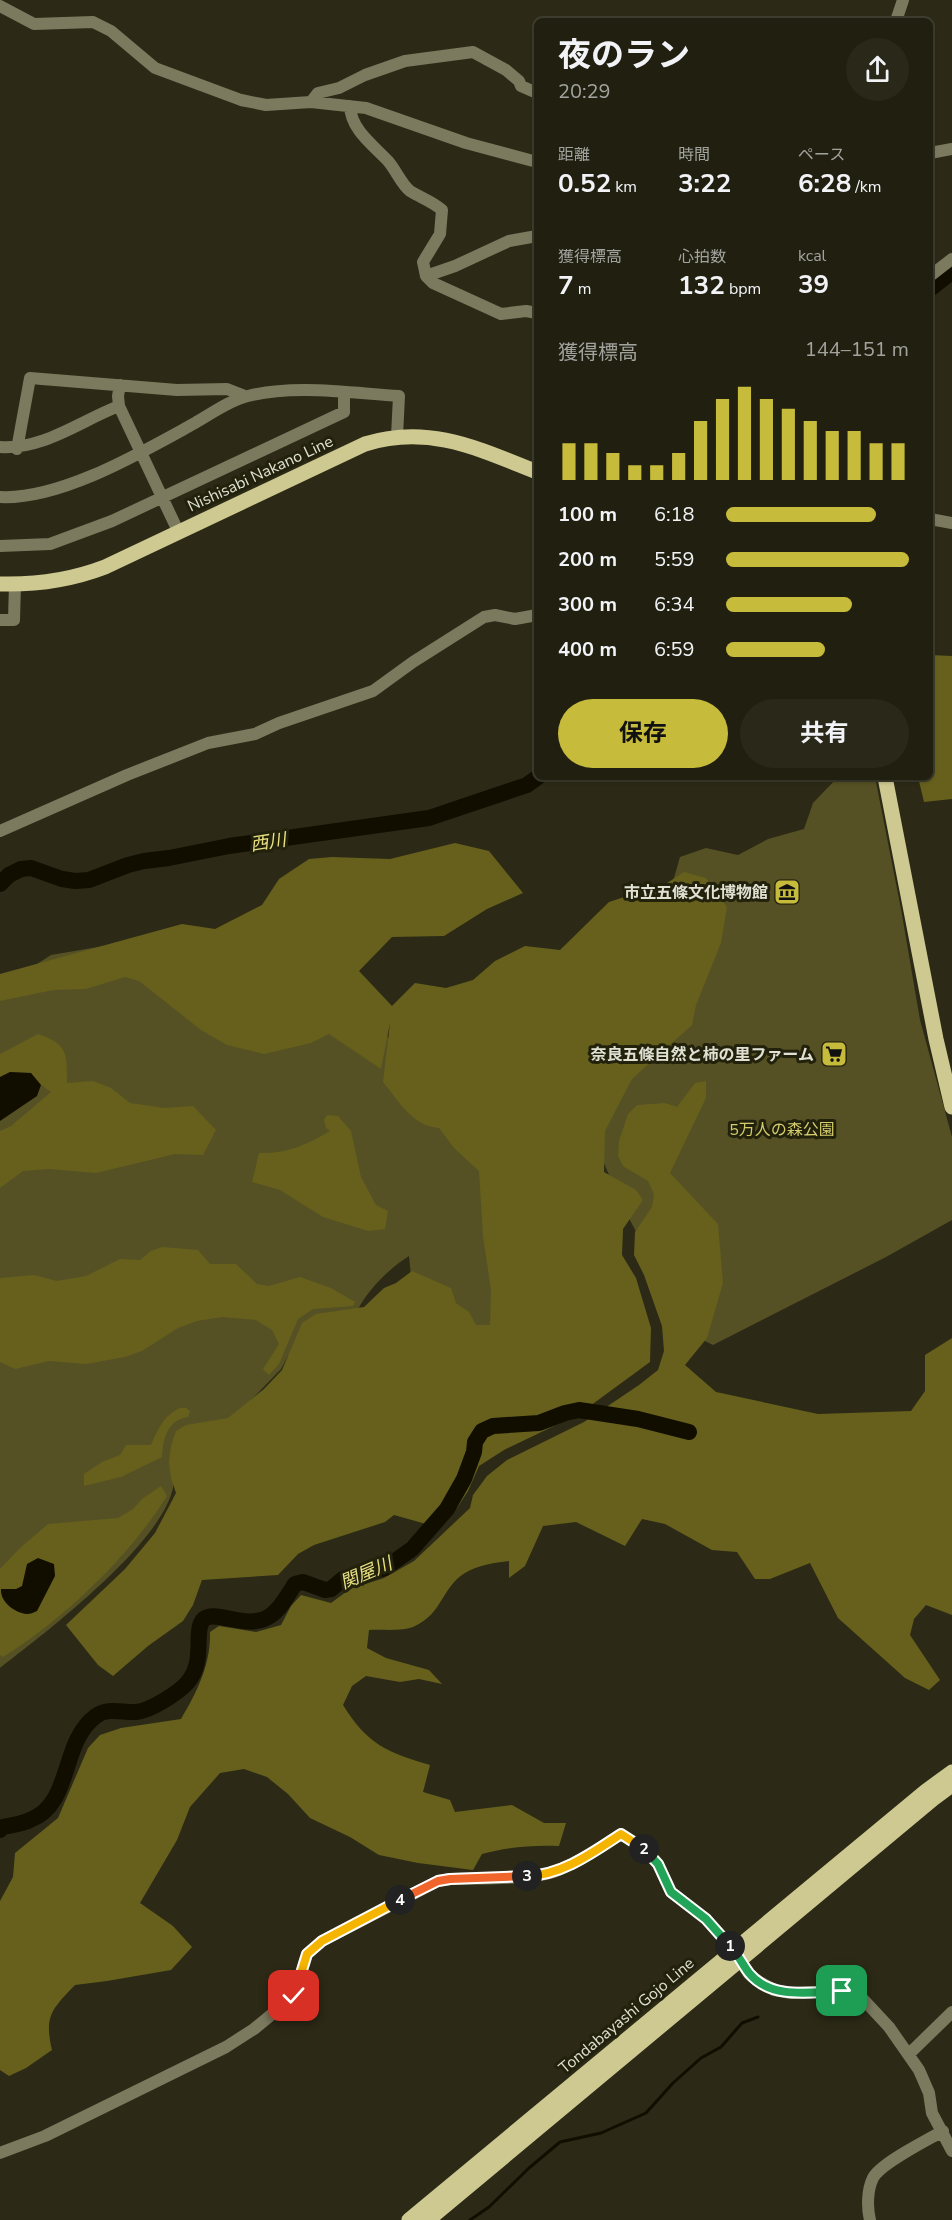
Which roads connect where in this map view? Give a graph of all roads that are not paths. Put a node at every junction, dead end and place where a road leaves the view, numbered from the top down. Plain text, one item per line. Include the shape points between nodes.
1 (903, 0) edge
2 (0, 6) edge
3 (897, 18) edge
4 (534, 92) edge
5 (311, 102) junction
6 (350, 106) junction
7 (952, 149) edge
8 (933, 152) edge
9 (534, 161) edge
10 (534, 237) edge
11 (952, 259) edge
12 (933, 274) edge
13 (426, 276) junction
14 (534, 312) edge
15 (120, 385) junction
16 (344, 393) junction
17 (245, 396) junction
18 (119, 406) junction
19 (397, 436) junction
20 (0, 447) edge
21 (17, 448) junction
22 (141, 452) junction
23 (534, 471) edge
24 (162, 496) junction
25 (0, 497) edge
26 (933, 520) edge
27 (952, 523) edge
28 (178, 531) junction
29 (0, 546) edge
30 (8, 584) edge
31 (534, 616) edge
32 (0, 620) edge
33 (886, 780) edge
34 (0, 831) edge
35 (952, 1107) edge
36 (952, 1772) edge
37 (952, 1785) edge
38 (737, 1954) junction
39 (952, 2013) edge
40 (909, 2054) junction
41 (943, 2131) junction
42 (952, 2151) edge
43 (0, 2154) edge
44 (435, 2207) junction
45 (409, 2220) edge
46 (429, 2220) edge
47 (870, 2220) edge

1 - 3 street
2 - 5 street via 34,24 93,22 111,31 155,68 242,100 266,105
4 - 5 street via 473,52 405,61 318,93
5 - 6 street
6 - 9 street
6 - 13 street via 350,117 404,184 442,210 440,234 423,262
7 - 8 street
10 - 13 street via 509,241
11 - 12 street
13 - 14 street via 501,314
15 - 17 street via 227,389
15 - 18 street
15 - 21 street via 30,378
16 - 17 street via 279,390
16 - 19 street via 399,396
16 - 24 street via 344,412
17 - 22 street
18 - 21 street via 55,436
18 - 22 street
19 - 23 main road, Nishisabi Nakano Line via 448,440
19 - 28 main road, Nishisabi Nakano Line via 365,444
20 - 21 street
22 - 24 street
22 - 25 street via 50,490 30,496
24 - 28 street
24 - 29 street via 112,521 50,544
26 - 27 street
28 - 30 main road, Nishisabi Nakano Line via 78,577
30 - 32 street via 14,620
31 - 34 street via 484,617 373,691 255,734 208,743
33 - 35 main road
36 - 38 main road, Tondabayashi Gojo Line
37 - 38 main road, Tondabayashi Gojo Line
38 - 40 street via 758,1982 774,1990 842,1991 862,1998
38 - 43 street via 706,1919 671,1892 658,1864 645,1849 621,1834 555,1872 438,1881 322,1941 307,1954 294,1996 226,2047
38 - 44 main road, Tondabayashi Gojo Line
39 - 40 street
40 - 41 street
41 - 42 street
41 - 47 street via 881,2168 869,2190
44 - 45 main road, Tondabayashi Gojo Line
44 - 46 main road, Tondabayashi Gojo Line

